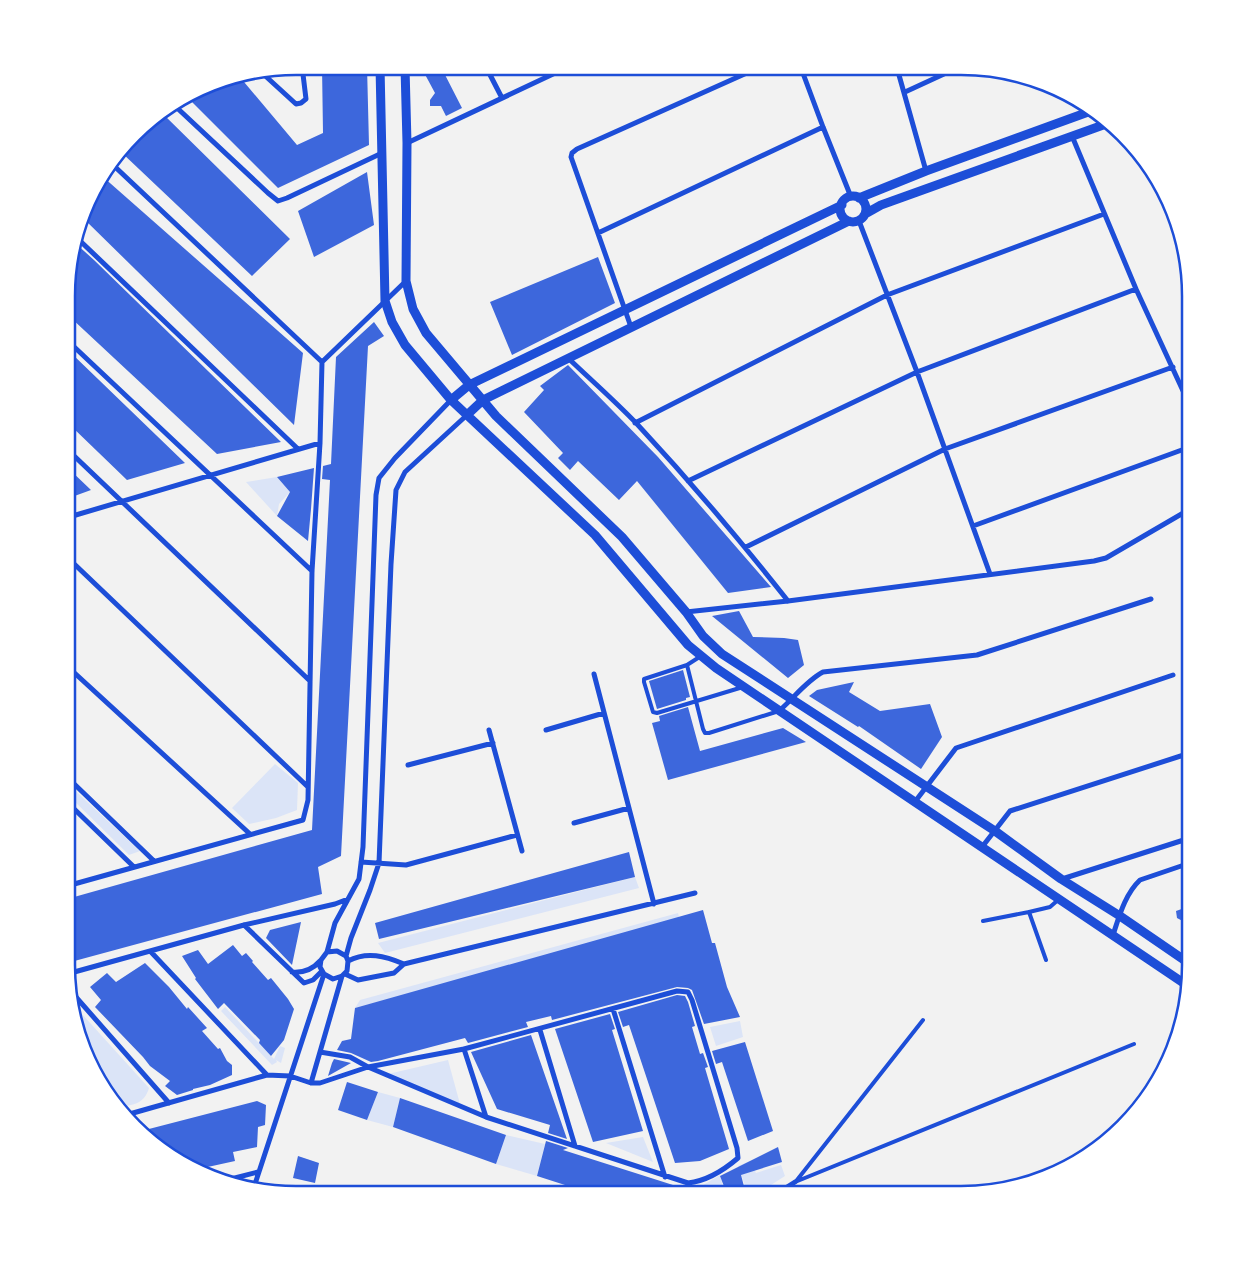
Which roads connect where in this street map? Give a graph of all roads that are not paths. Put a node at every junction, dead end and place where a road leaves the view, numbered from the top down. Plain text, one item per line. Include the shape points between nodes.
1 (303, 75) edge
2 (380, 75) edge
3 (405, 75) edge
4 (490, 75) edge
5 (551, 75) edge
6 (742, 75) edge
7 (804, 75) edge
8 (899, 75) edge
9 (943, 75) edge
10 (266, 77) edge
11 (905, 92) junction
12 (502, 98) junction
13 (178, 109) edge
14 (1085, 113) edge
15 (1101, 126) edge
16 (822, 127) junction
17 (1072, 136) junction
18 (407, 143) junction
19 (383, 153) junction
20 (116, 168) edge
21 (926, 171) junction
22 (855, 198) junction
23 (842, 205) junction
24 (1104, 214) junction
25 (862, 217) junction
26 (849, 221) junction
27 (598, 233) junction
28 (82, 243) edge
29 (406, 281) junction
30 (1136, 289) junction
31 (887, 295) junction
32 (385, 301) junction
33 (624, 310) junction
34 (631, 327) junction
35 (75, 348) edge
36 (568, 358) junction
37 (322, 362) junction
38 (1173, 367) junction
39 (917, 372) junction
40 (469, 384) junction
41 (1182, 388) edge
42 (451, 400) junction
43 (483, 400) junction
44 (467, 415) junction
45 (635, 423) junction
46 (320, 443) junction
47 (945, 449) junction
48 (298, 450) junction
49 (1182, 450) edge
50 (75, 457) edge
51 (210, 476) junction
52 (688, 481) junction
53 (121, 501) junction
54 (1182, 514) edge
55 (75, 515) edge
56 (973, 526) junction
57 (746, 547) junction
58 (75, 565) edge
59 (312, 571) junction
60 (990, 574) junction
61 (1151, 599) dead end
62 (788, 601) junction
63 (686, 612) junction
64 (701, 656) junction
65 (687, 665) junction
66 (75, 673) edge
67 (594, 674) dead end
68 (1174, 675) dead end
69 (310, 681) junction
70 (744, 687) junction
71 (792, 700) junction
72 (696, 702) junction
73 (779, 711) junction
74 (604, 714) junction
75 (489, 730) dead end
76 (546, 730) dead end
77 (493, 744) junction
78 (1182, 756) edge
79 (408, 765) dead end
80 (75, 785) edge
81 (308, 787) junction
82 (927, 788) junction
83 (914, 803) junction
84 (629, 808) junction
85 (75, 810) edge
86 (574, 823) dead end
87 (995, 831) junction
88 (250, 834) junction
89 (517, 836) junction
90 (1182, 841) edge
91 (982, 848) junction
92 (522, 851) dead end
93 (154, 861) junction
94 (361, 862) junction
95 (378, 863) junction
96 (1182, 866) edge
97 (134, 867) junction
98 (1061, 879) junction
99 (75, 884) edge
100 (695, 893) dead end
101 (348, 899) junction
102 (1059, 899) junction
103 (654, 904) junction
104 (1029, 912) junction
105 (1120, 916) junction
106 (983, 921) dead end
107 (244, 925) junction
108 (1113, 935) junction
109 (151, 952) junction
110 (327, 952) junction
111 (1182, 955) edge
112 (347, 959) junction
113 (321, 960) junction
114 (1046, 960) dead end
115 (404, 964) junction
116 (75, 972) edge
117 (292, 972) junction
118 (323, 972) junction
119 (343, 975) junction
120 (1182, 982) edge
121 (78, 999) edge
122 (613, 1009) junction
123 (923, 1020) dead end
124 (540, 1030) junction
125 (1134, 1044) dead end
126 (464, 1049) junction
127 (320, 1052) junction
128 (368, 1067) junction
129 (267, 1075) junction
130 (290, 1076) junction
131 (311, 1083) junction
132 (169, 1103) junction
133 (132, 1113) edge
134 (486, 1117) junction
135 (575, 1146) junction
136 (258, 1172) junction
137 (665, 1176) junction
138 (237, 1177) edge
139 (255, 1182) edge
140 (795, 1182) junction
141 (789, 1186) edge

1 - 10 street via 306,99 296,104
2 - 19 street
3 - 18 street
4 - 12 street
5 - 12 street
6 - 27 street via 572,153
7 - 16 street
8 - 11 street
9 - 11 street
11 - 21 street
12 - 18 street
13 - 19 street via 278,201
14 - 21 street
15 - 17 street
16 - 22 street
16 - 27 street
17 - 24 street
17 - 25 street via 881,205
18 - 29 street
19 - 32 street
20 - 37 street
21 - 22 street
22 - 23 street via 845,200
22 - 25 street via 866,206
23 - 26 street via 842,216
23 - 33 street
24 - 30 street
24 - 31 street
25 - 26 street
25 - 31 street
26 - 34 street
27 - 33 street
28 - 48 street
29 - 32 street
29 - 40 street via 413,309 426,333
30 - 38 street
30 - 39 street
31 - 39 street
31 - 45 street
32 - 37 street
32 - 42 street via 405,345
33 - 34 street
33 - 40 street
34 - 36 street
35 - 51 street
36 - 43 street
36 - 45 street
37 - 46 street
38 - 41 street
38 - 47 street
39 - 47 street
39 - 52 street
40 - 42 street
40 - 43 street
42 - 44 street
42 - 94 street via 379,478
43 - 44 street
43 - 63 street via 622,537
44 - 64 street via 595,535 688,645
44 - 95 street via 405,472 396,490
45 - 52 street
46 - 48 street
46 - 59 street
47 - 56 street
47 - 57 street
48 - 51 street
49 - 56 street
50 - 53 street
51 - 53 street
51 - 59 street
52 - 57 street
53 - 55 street
53 - 69 street
54 - 60 street via 1100,560
56 - 60 street
57 - 62 street
58 - 81 street
59 - 69 street
60 - 62 street
61 - 71 street via 978,655 823,672 812,678
62 - 63 street
63 - 71 street via 703,636 722,654
64 - 65 lane
64 - 70 street
65 - 72 lane
65 - 72 lane via 647,677 644,682 654,712
66 - 88 street
67 - 74 street
68 - 82 street via 956,748
69 - 81 street
70 - 72 lane
70 - 73 street
71 - 73 street
71 - 82 street
72 - 73 lane via 705,733
73 - 83 street
74 - 76 street
74 - 84 street
75 - 77 street
77 - 79 street
77 - 89 street
78 - 87 street via 1010,811
80 - 93 street
81 - 88 street via 303,820
82 - 83 street
82 - 87 street
83 - 91 street
84 - 86 street
84 - 103 street
85 - 97 street
87 - 91 street
87 - 98 street
88 - 93 street
89 - 92 street
89 - 95 street via 406,865
90 - 98 street
91 - 102 street
93 - 97 street
94 - 95 street
94 - 101 street
95 - 112 street via 351,938
96 - 105 street via 1140,880
97 - 99 street
98 - 105 street
100 - 103 street
101 - 107 street
101 - 110 street via 335,923
102 - 104 lane via 1050,907
102 - 108 street
103 - 115 street
104 - 106 lane
104 - 114 lane
105 - 108 street
105 - 111 street
107 - 109 street
107 - 117 street
108 - 120 street
109 - 116 street
109 - 129 street
110 - 112 street via 337,951
110 - 113 street
112 - 115 street via 364,955 390,958
112 - 119 street via 348,966
113 - 117 street via 315,967
113 - 118 street
115 - 119 street via 394,973 358,980
117 - 118 street via 304,983 309,983
118 - 119 street via 333,978
118 - 130 street
119 - 127 street
121 - 132 street
122 - 124 street
122 - 137 street
122 - 137 street via 677,991 688,992 692,1000 738,1158 700,1181 688,1183
123 - 140 lane
124 - 126 street
124 - 135 street
125 - 140 lane
126 - 128 street
126 - 134 street
127 - 128 street via 350,1057
127 - 131 street
128 - 131 street
128 - 134 street
129 - 130 street
129 - 132 street
130 - 131 street
130 - 136 street
132 - 133 street
134 - 135 street
135 - 137 street
136 - 138 street
136 - 139 street
140 - 141 street

